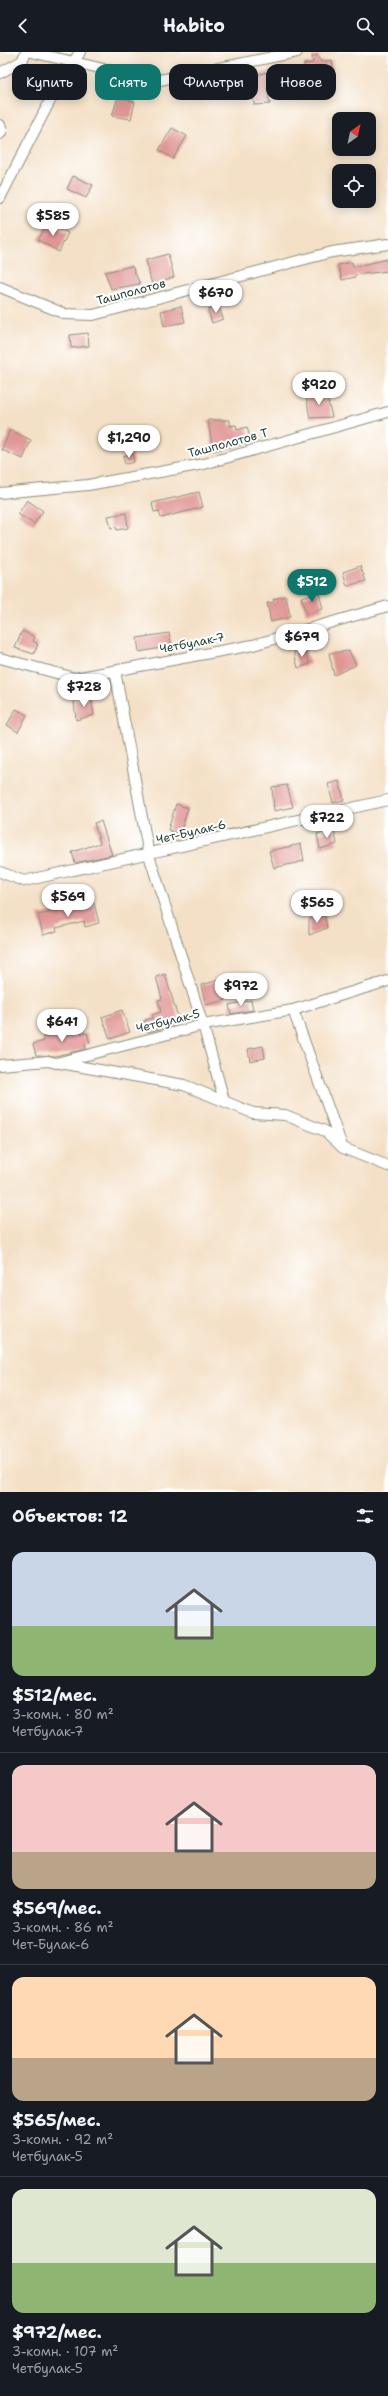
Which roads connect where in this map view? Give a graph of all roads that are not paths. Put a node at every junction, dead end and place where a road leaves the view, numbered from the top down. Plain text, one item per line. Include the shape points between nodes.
1 (26, 52) edge
2 (31, 52) edge
3 (80, 52) edge
4 (297, 52) edge
5 (74, 62) junction
6 (0, 73) edge
7 (0, 125) edge
8 (0, 134) edge
9 (0, 198) edge
10 (388, 244) edge
11 (0, 287) edge
12 (388, 412) edge
13 (0, 494) edge
14 (388, 606) edge
15 (0, 658) edge
16 (115, 671) junction
17 (388, 800) edge
18 (149, 855) junction
19 (0, 872) edge
20 (388, 981) edge
21 (293, 1010) junction
22 (203, 1025) junction
23 (56, 1062) junction
24 (0, 1064) edge
25 (224, 1100) junction
26 (343, 1148) junction
27 (388, 1166) edge

1 - 6 street via 22,61
2 - 5 street
3 - 5 street
4 - 5 street via 155,81
5 - 9 street via 53,95
7 - 8 street
10 - 11 street, Ташполотов via 332,252 94,316 65,314
12 - 13 street, Ташполотов Т via 204,464 88,484
14 - 16 street, Четбулак-7 via 253,645
15 - 16 street, Четбулак-7 via 75,678
16 - 18 street
17 - 18 street, Чет-Булак-6
18 - 19 street, Чет-Булак-6 via 24,881
18 - 22 street
20 - 21 street, Четбулак-5
21 - 22 street, Четбулак-5
21 - 26 street
22 - 23 street, Четбулак-5
22 - 25 street
23 - 24 street, Четбулак-5
23 - 25 street via 184,1085
25 - 26 street via 254,1113 285,1115 325,1131
26 - 27 street

